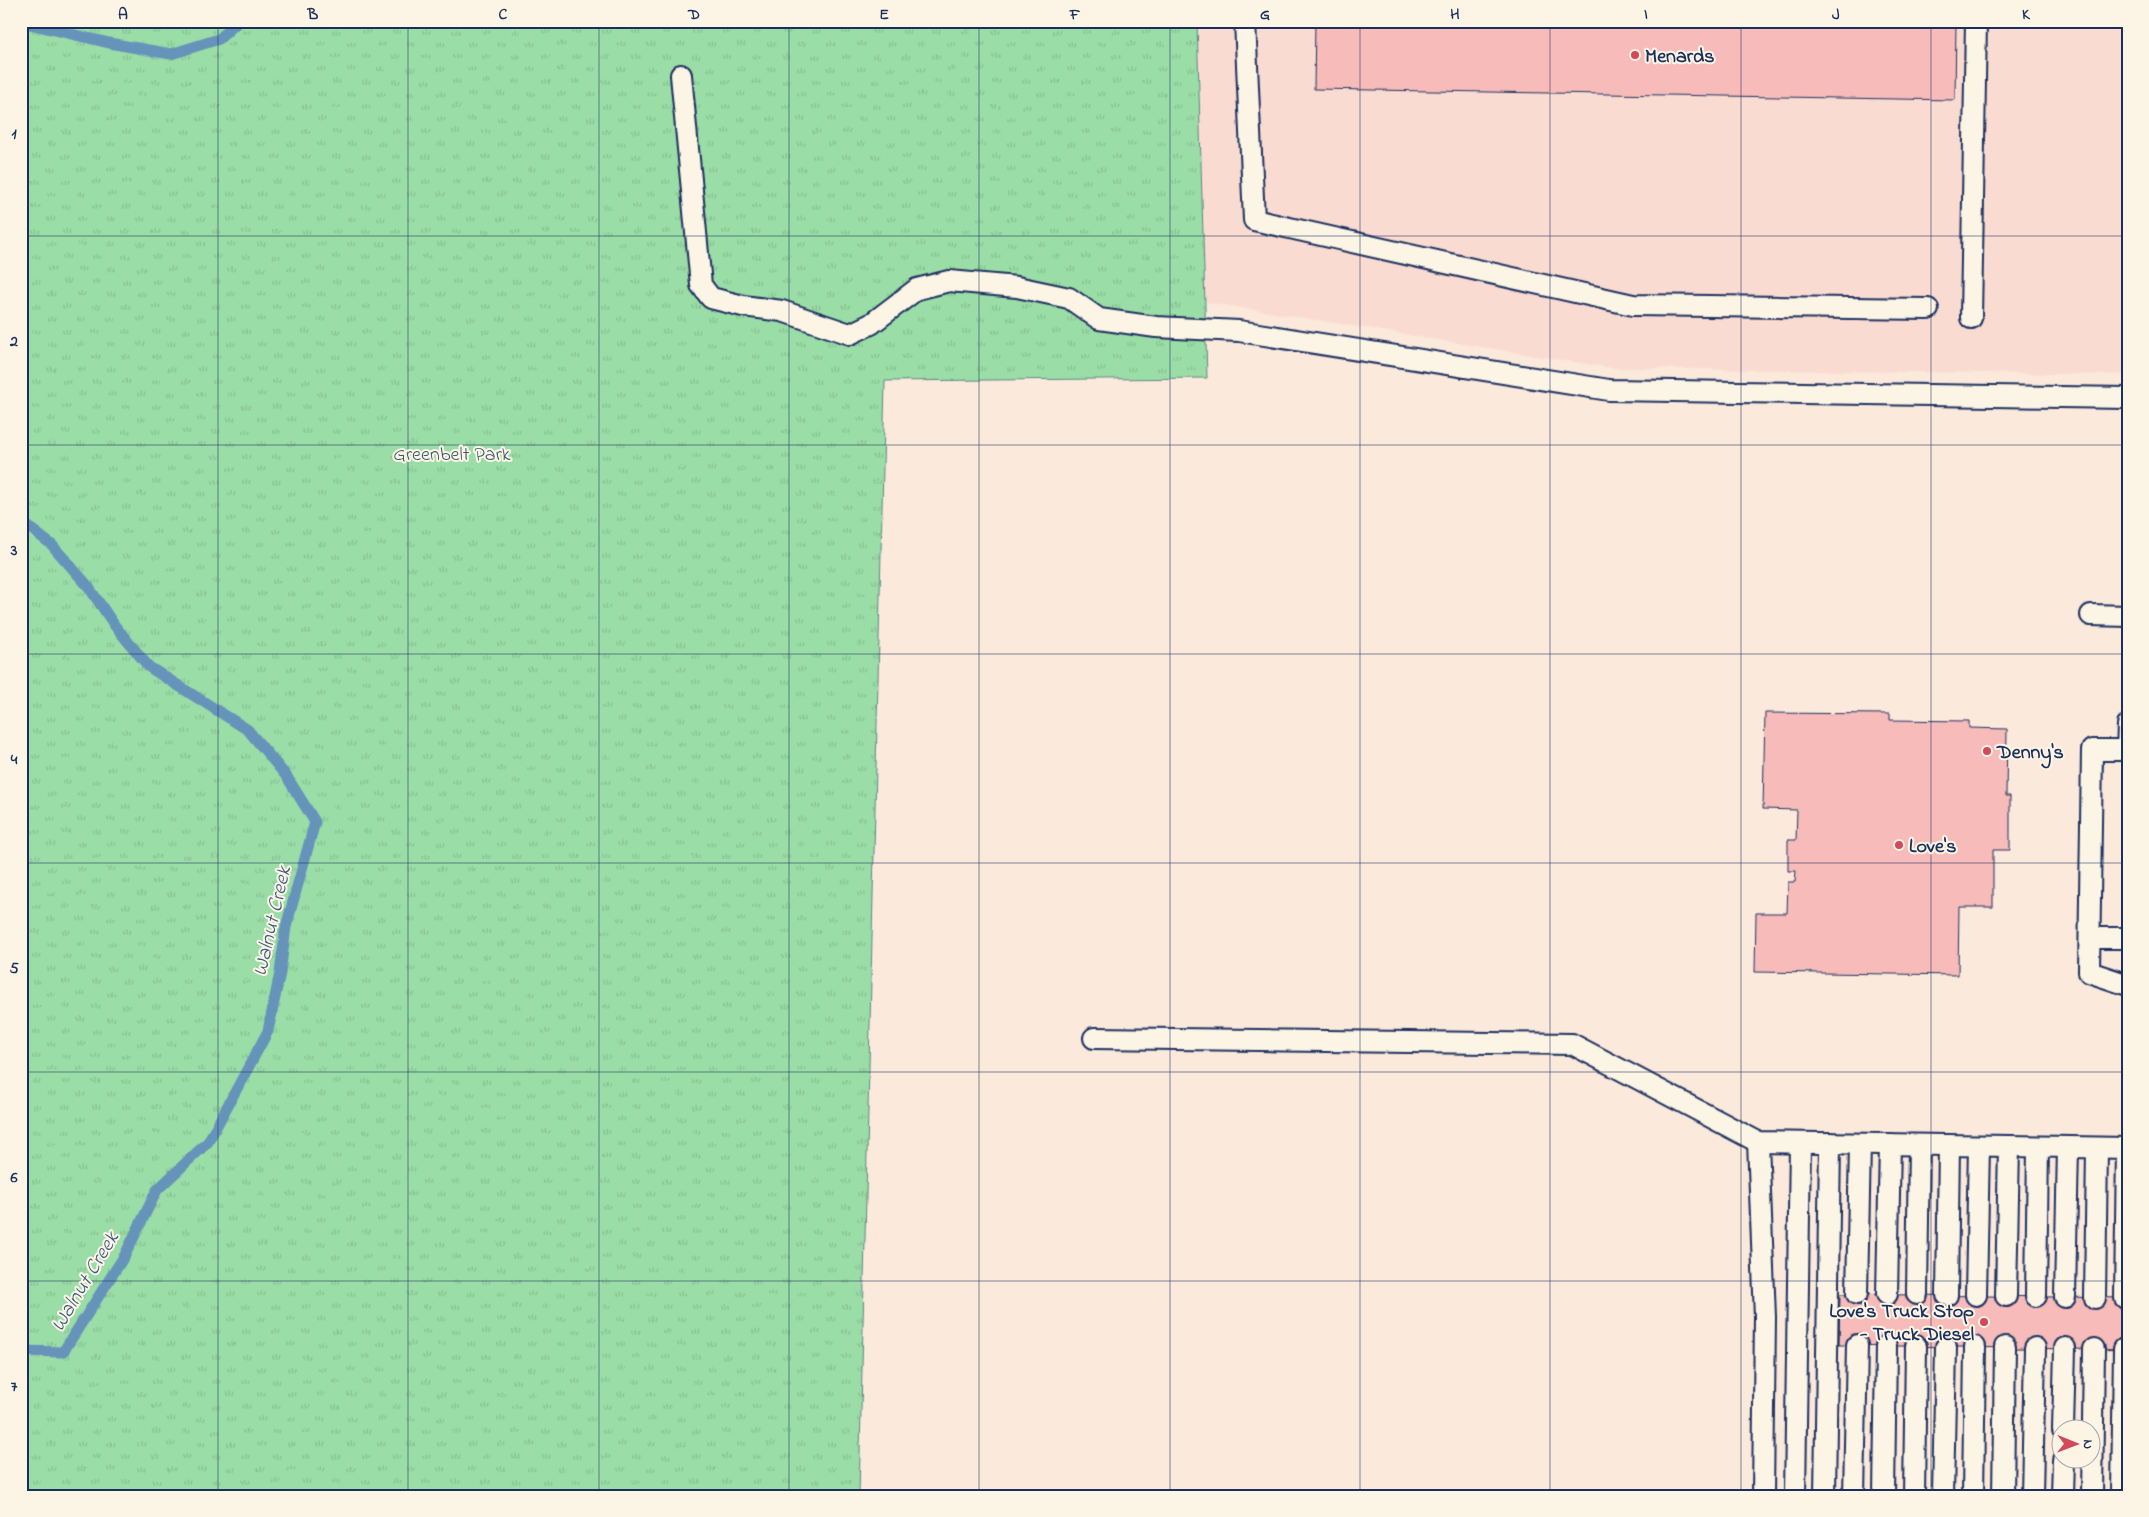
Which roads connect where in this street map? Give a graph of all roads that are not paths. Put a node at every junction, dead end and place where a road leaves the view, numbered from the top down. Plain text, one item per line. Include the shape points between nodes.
1 (1245, 21) edge
2 (1976, 21) edge
3 (681, 75) dead end
4 (1928, 309) dead end
5 (1971, 318) dead end
6 (2128, 398) edge
7 (2091, 614) dead end
8 (2128, 616) edge
9 (2128, 724) edge
10 (2127, 750) edge
11 (2090, 938) junction
12 (2128, 938) edge
13 (2128, 984) edge
14 (1094, 1038) dead end
15 (1758, 1142) junction
16 (1800, 1143) junction
17 (1830, 1143) junction
18 (1860, 1144) junction
19 (1890, 1144) junction
20 (1919, 1145) junction
21 (1949, 1145) junction
22 (1979, 1146) junction
23 (2008, 1146) junction
24 (2038, 1147) junction
25 (2068, 1147) junction
26 (2097, 1148) junction
27 (2127, 1148) edge
28 (1858, 1294) dead end
29 (1887, 1294) dead end
30 (1917, 1294) dead end
31 (1947, 1295) dead end
32 (1976, 1296) dead end
33 (2006, 1296) dead end
34 (2036, 1296) dead end
35 (2065, 1297) dead end
36 (2095, 1298) dead end
37 (2124, 1298) dead end
38 (1856, 1345) dead end
39 (1886, 1346) dead end
40 (1916, 1346) dead end
41 (1946, 1347) dead end
42 (1975, 1347) dead end
43 (2005, 1347) dead end
44 (2035, 1348) dead end
45 (2065, 1348) dead end
46 (2094, 1349) dead end
47 (2124, 1350) dead end
48 (2063, 1420) edge
49 (2063, 1470) edge
50 (1763, 1496) edge
51 (1795, 1496) edge
52 (1825, 1496) edge
53 (1854, 1496) edge
54 (1884, 1496) edge
55 (1914, 1496) edge
56 (1943, 1496) edge
57 (1973, 1496) edge
58 (2003, 1496) edge
59 (2032, 1496) edge
60 (2062, 1496) edge
61 (2092, 1496) edge
62 (2122, 1496) edge

1 - 4 lane via 1254,220 1633,305
2 - 5 lane
3 - 6 lane via 702,285 711,298 782,311 850,334 871,324 917,289 949,281 1018,286 1069,298 1099,319 1156,328 1239,331 1609,390
7 - 8 lane
9 - 10 lane
10 - 11 lane via 2092,750
11 - 12 lane
11 - 13 lane via 2089,972
14 - 15 lane via 1572,1044
15 - 16 lane
15 - 50 lane via 1765,1317
16 - 17 lane
16 - 51 lane
17 - 18 lane
17 - 52 lane
18 - 19 lane
18 - 28 lane
19 - 20 lane
19 - 29 lane
20 - 21 lane
20 - 30 lane
21 - 22 lane
21 - 31 lane
22 - 23 lane
22 - 32 lane
23 - 24 lane
23 - 33 lane
24 - 25 lane
24 - 34 lane
25 - 26 lane
25 - 35 lane
26 - 27 lane
26 - 36 lane
27 - 37 lane
38 - 53 lane
39 - 54 lane
40 - 55 lane
41 - 56 lane
42 - 57 lane
43 - 58 lane
44 - 59 lane
45 - 48 lane
46 - 61 lane
47 - 62 lane
49 - 60 lane

